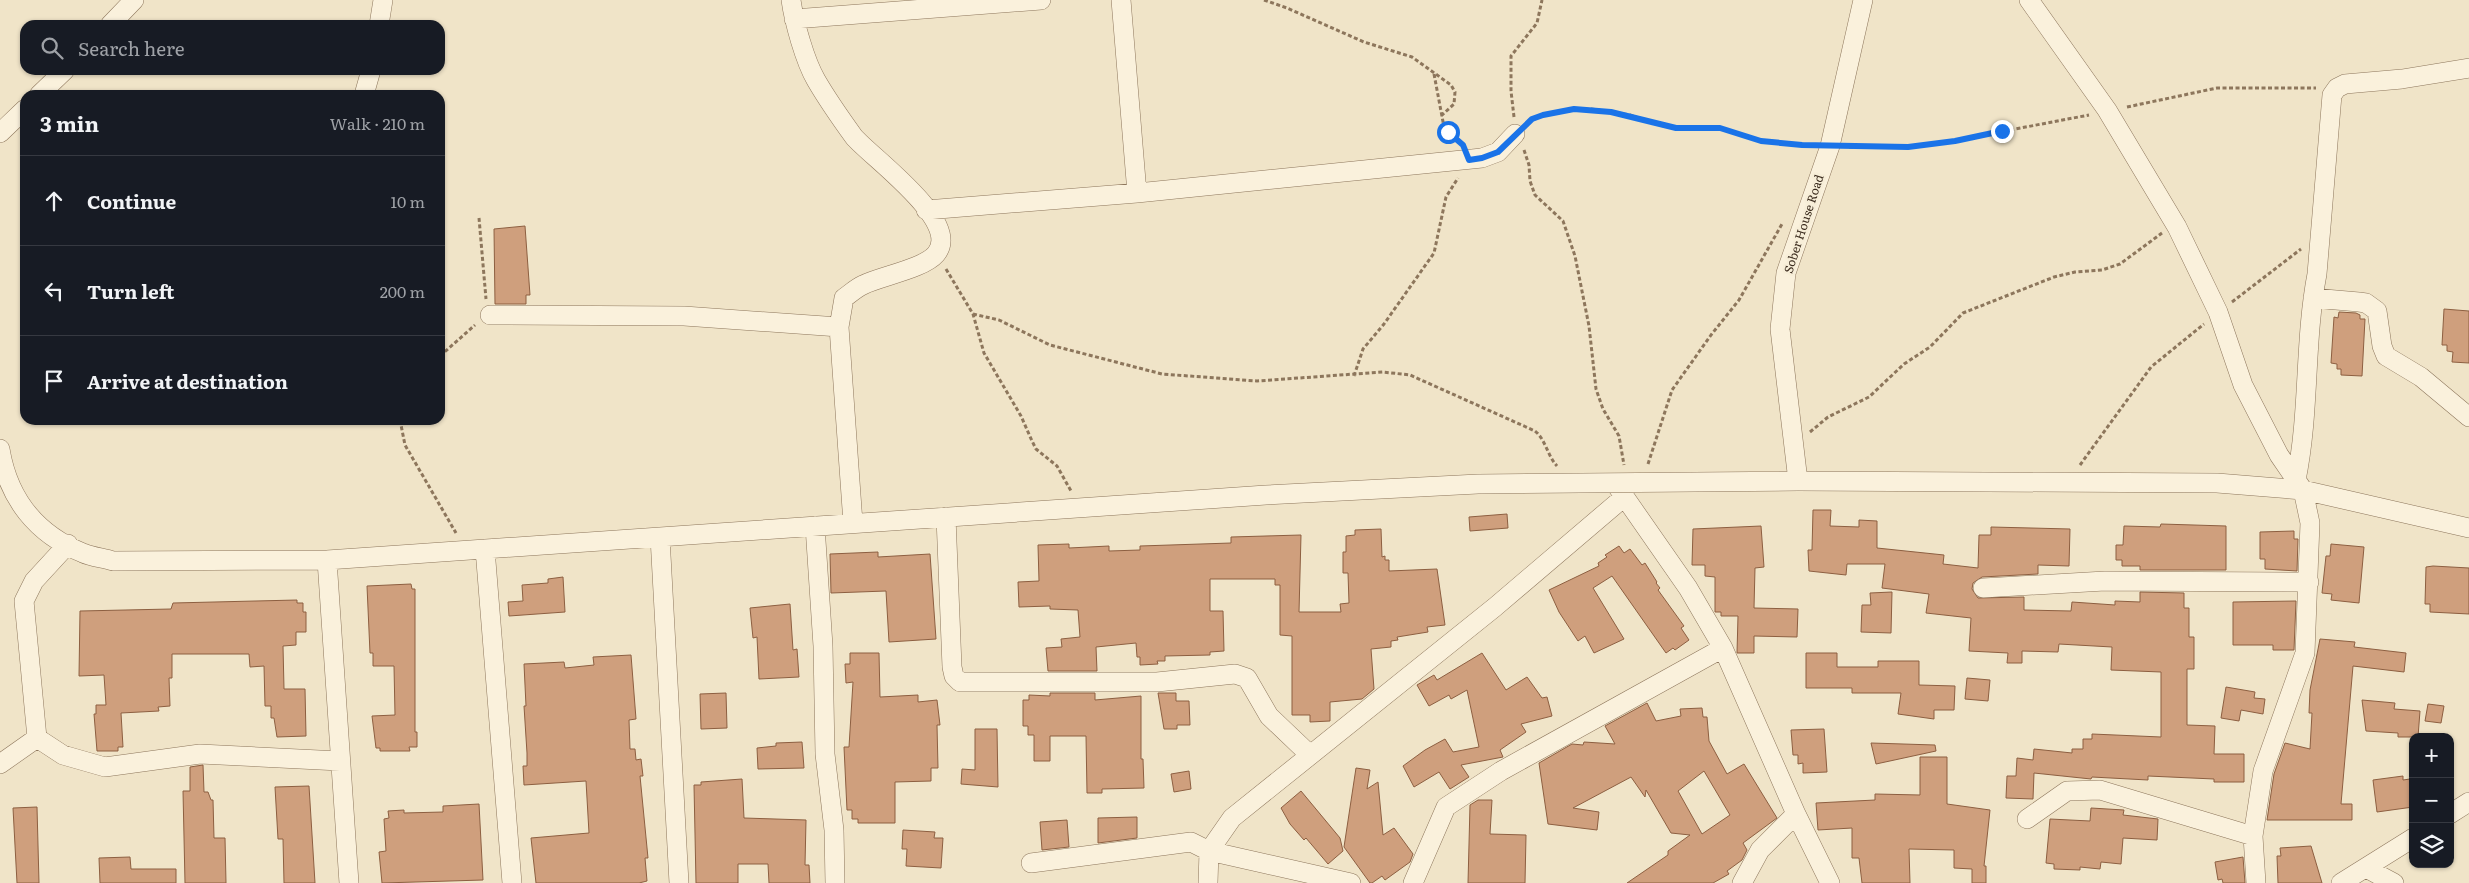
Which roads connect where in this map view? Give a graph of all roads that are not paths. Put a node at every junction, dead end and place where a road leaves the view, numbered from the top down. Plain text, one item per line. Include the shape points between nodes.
1 (134, 0) edge
2 (383, 0) edge
3 (792, 0) edge
4 (1041, 0) edge
5 (1121, 0) edge
6 (1863, 0) edge
7 (2029, 0) edge
8 (794, 19) junction
9 (115, 20) edge
10 (380, 20) edge
11 (2469, 68) edge
12 (60, 75) edge
13 (370, 75) edge
14 (44, 90) edge
15 (365, 90) edge
16 (20, 114) edge
17 (20, 131) edge
18 (0, 133) edge
19 (1515, 134) road end
20 (1136, 193) junction
21 (926, 210) junction
22 (2313, 298) junction
23 (490, 316) road end
24 (839, 327) junction
25 (2469, 417) edge
26 (0, 448) edge
27 (1798, 481) junction
28 (2299, 485) junction
29 (1625, 487) junction
30 (8, 496) edge
31 (946, 517) junction
32 (853, 522) junction
33 (815, 526) junction
34 (2469, 528) edge
35 (660, 537) junction
36 (68, 544) junction
37 (476, 550) junction
38 (326, 560) junction
39 (2309, 582) junction
40 (1983, 588) dead end
41 (1723, 648) junction
42 (37, 738) junction
43 (1310, 755) junction
44 (340, 761) junction
45 (0, 764) edge
46 (2469, 802) edge
47 (2454, 811) edge
48 (1796, 814) junction
49 (2027, 819) dead end
50 (2253, 836) junction
51 (2409, 841) edge
52 (1209, 851) junction
53 (1031, 863) dead end
54 (2366, 868) junction
55 (350, 883) edge
56 (512, 883) edge
57 (679, 883) edge
58 (835, 883) edge
59 (1208, 883) edge
60 (1351, 883) edge
61 (1413, 883) edge
62 (1742, 883) edge
63 (1830, 883) edge
64 (2256, 883) edge
65 (2342, 883) edge
66 (2394, 883) edge

1 - 9 street
2 - 10 street
3 - 8 street
4 - 8 street
5 - 20 street
6 - 27 street, Sober House Road via 1830,146 1786,273 1780,329
7 - 28 street via 2107,110 2177,227 2218,312 2243,384 2279,455
8 - 21 street via 815,78 855,137 898,177
11 - 22 street via 2345,84 2337,88 2330,102 2328,163
12 - 14 street
13 - 15 street
16 - 18 street
17 - 18 street
19 - 20 street via 1498,152 1482,158
20 - 21 street
21 - 24 street via 940,229 941,243 936,254 916,266 861,285 844,298
22 - 25 street via 2359,302 2377,311 2386,356 2421,377
22 - 28 street
23 - 24 street via 684,316
24 - 32 street
26 - 30 street
27 - 28 street
27 - 29 street
28 - 34 street
28 - 39 street via 2310,524
29 - 31 street via 1572,483 1478,484
29 - 41 street
29 - 43 street via 1494,607
30 - 36 street via 47,533
31 - 32 street
31 - 43 street via 952,667 960,682 1157,682 1235,674 1247,678 1268,716
32 - 33 street
33 - 35 street
33 - 58 street via 823,646 825,754 834,830
35 - 37 street
35 - 57 street
36 - 38 street via 83,554 114,561
36 - 42 street via 34,581 24,601
37 - 38 street
37 - 56 street
38 - 44 street
39 - 40 street via 2105,581
39 - 50 street via 2305,654 2263,771
41 - 48 street
41 - 61 street via 1501,772 1446,807
42 - 44 street via 63,755 105,767 200,754
42 - 45 street
43 - 52 street via 1232,818
44 - 55 street
46 - 47 street
48 - 62 street via 1760,850
48 - 63 street
49 - 50 street via 2067,791 2100,790
50 - 64 street
51 - 54 street
52 - 53 street via 1191,842
52 - 59 street
52 - 60 street
54 - 65 street
54 - 66 street

